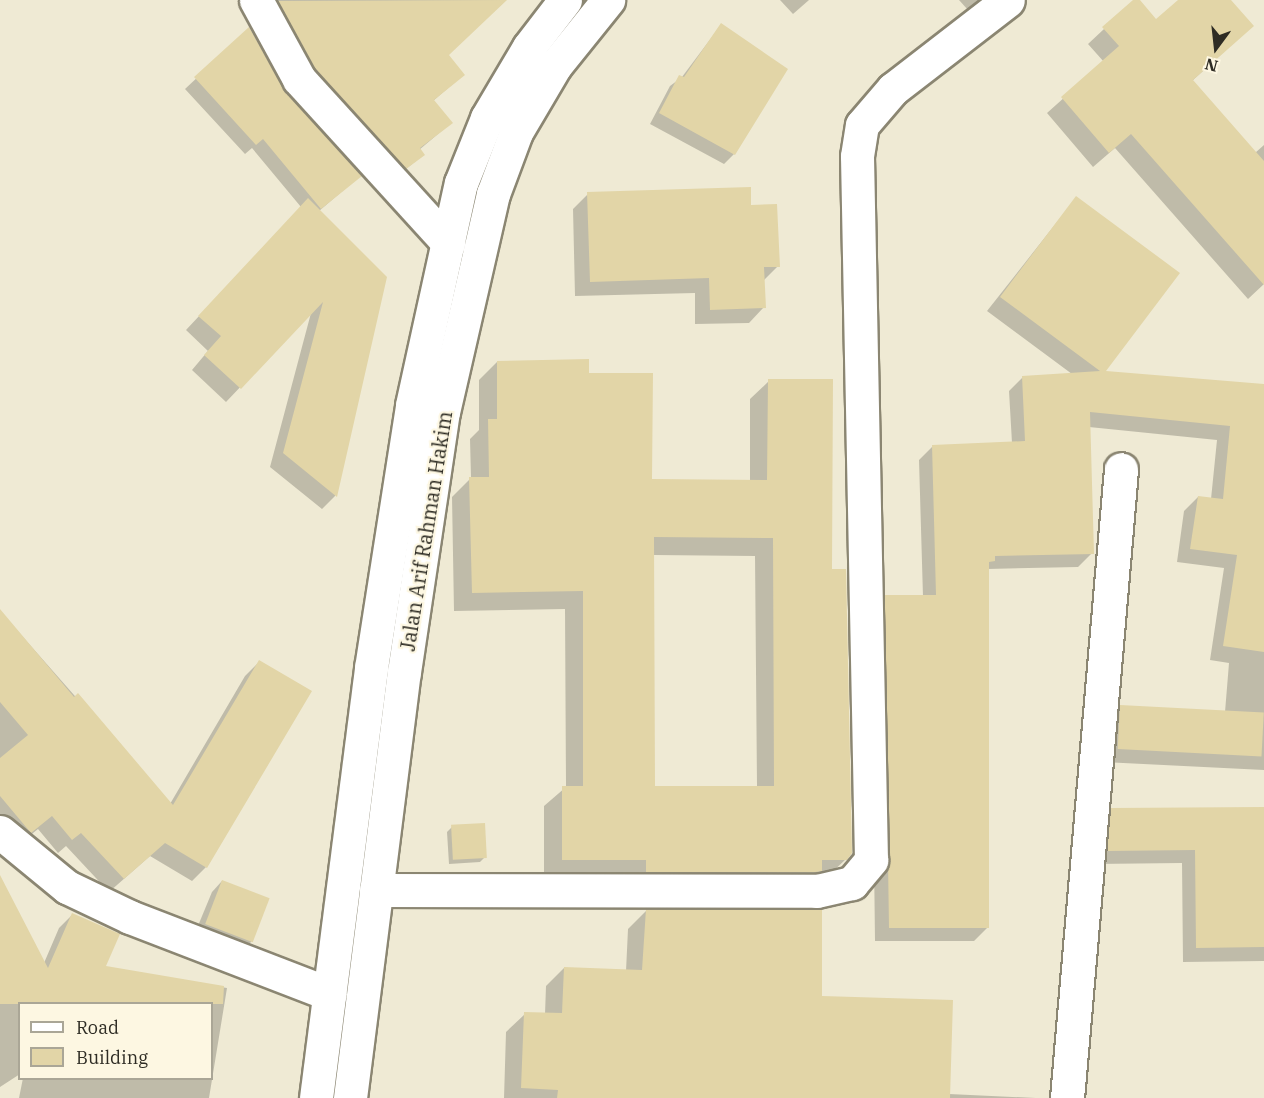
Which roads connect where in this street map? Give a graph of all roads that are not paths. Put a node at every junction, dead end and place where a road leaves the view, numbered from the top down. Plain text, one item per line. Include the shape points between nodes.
1 (256, 0) edge
2 (566, 0) edge
3 (608, 0) edge
4 (1008, 0) edge
5 (448, 243) junction
6 (1120, 469) dead end
7 (0, 832) edge
8 (361, 887) junction
9 (330, 994) junction
10 (316, 1098) edge
11 (350, 1098) edge
12 (1067, 1098) edge

1 - 5 main road via 299,79
2 - 5 main road, Jalan Arif Rahman Hakim via 529,46 487,118 461,183
3 - 8 main road, Jalan Arif Rahman Hakim via 555,66 516,132 493,194 443,412
4 - 8 main road via 893,88 862,125 858,146 871,860 852,883 817,891
5 - 8 main road, Jalan Arif Rahman Hakim via 412,405 372,668
6 - 12 main road
7 - 9 main road via 67,887 130,917
8 - 9 main road, Jalan Arif Rahman Hakim
8 - 11 main road, Jalan Arif Rahman Hakim
9 - 10 main road, Jalan Arif Rahman Hakim

